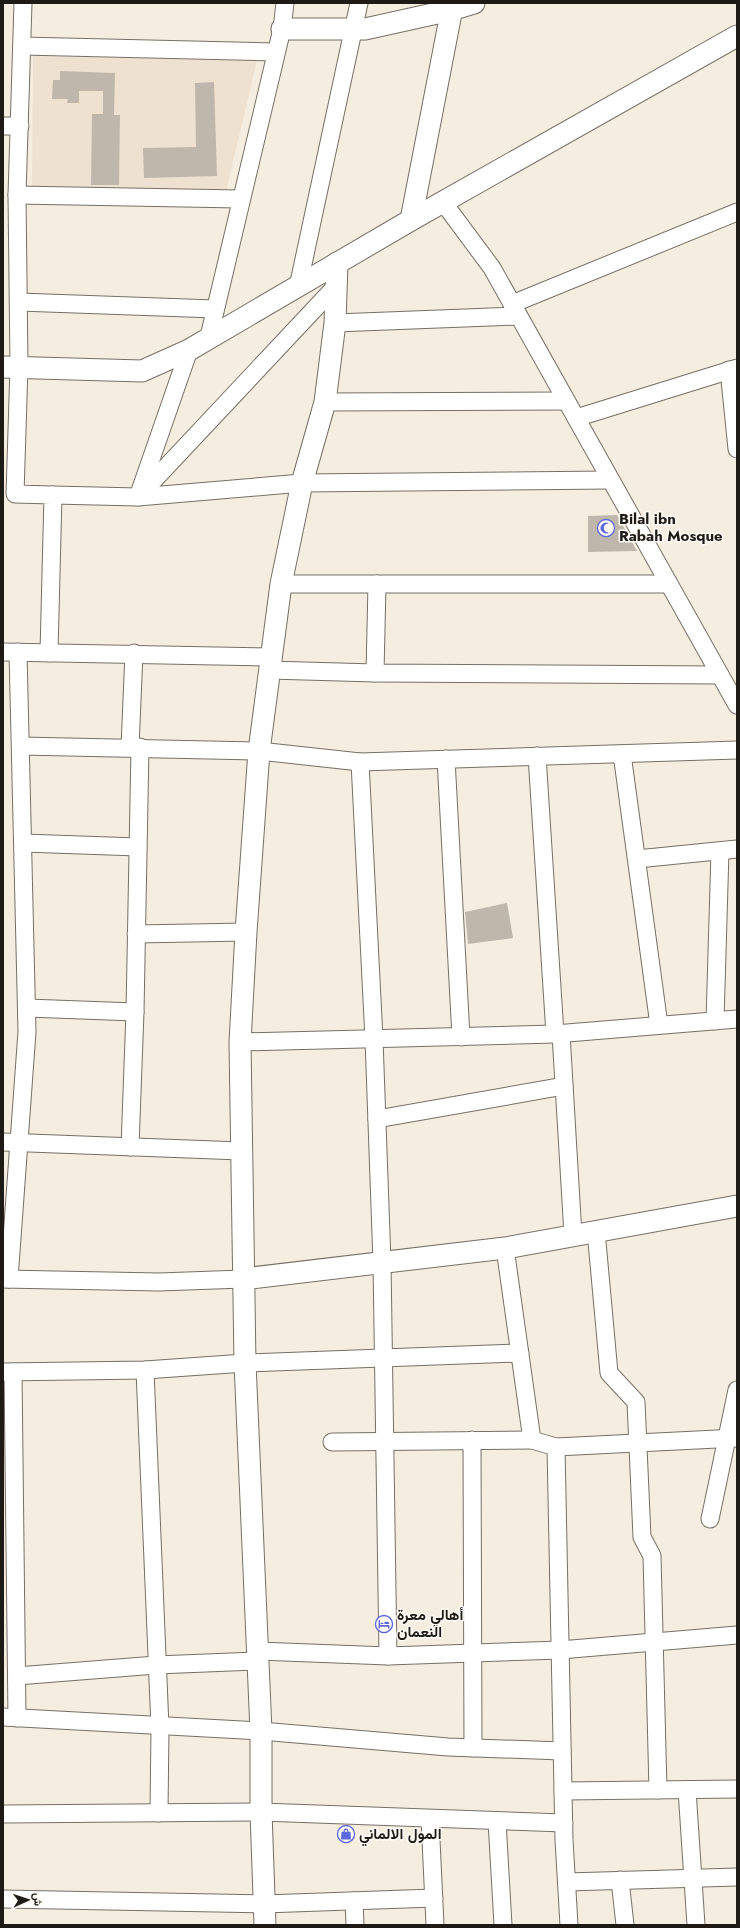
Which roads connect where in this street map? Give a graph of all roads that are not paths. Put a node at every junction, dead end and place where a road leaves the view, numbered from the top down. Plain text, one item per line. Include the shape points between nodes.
1 (23, 3) edge
2 (285, 3) edge
3 (359, 3) edge
4 (474, 3) edge
5 (452, 6) edge
6 (282, 28) junction
7 (355, 29) junction
8 (737, 36) edge
9 (22, 46) junction
10 (276, 52) junction
11 (11, 126) edge
12 (17, 195) junction
13 (240, 199) junction
14 (443, 202) junction
15 (737, 212) edge
16 (411, 220) junction
17 (337, 263) junction
18 (337, 285) junction
19 (298, 287) junction
20 (19, 302) junction
21 (215, 308) junction
22 (515, 310) junction
23 (335, 323) junction
24 (208, 341) junction
25 (189, 350) junction
26 (11, 367) edge
27 (733, 369) edge
28 (566, 401) junction
29 (325, 402) junction
30 (576, 418) junction
31 (737, 449) edge
32 (10, 480) edge
33 (610, 480) junction
34 (302, 483) junction
35 (53, 495) junction
36 (138, 496) junction
37 (281, 584) junction
38 (377, 584) junction
39 (669, 584) junction
40 (11, 652) edge
41 (49, 652) junction
42 (134, 653) junction
43 (270, 663) junction
44 (375, 673) junction
45 (720, 676) junction
46 (737, 705) edge
47 (20, 746) junction
48 (135, 747) junction
49 (737, 750) edge
50 (259, 751) junction
51 (622, 754) junction
52 (537, 756) junction
53 (446, 759) junction
54 (360, 762) junction
55 (23, 843) junction
56 (138, 847) junction
57 (729, 850) edge
58 (636, 859) junction
59 (246, 932) junction
60 (136, 934) junction
61 (27, 1008) junction
62 (135, 1012) junction
63 (737, 1019) edge
64 (715, 1021) junction
65 (659, 1026) junction
66 (558, 1034) junction
67 (461, 1037) junction
68 (374, 1039) junction
69 (240, 1042) junction
70 (564, 1086) junction
71 (377, 1118) junction
72 (11, 1142) edge
73 (130, 1147) junction
74 (241, 1151) junction
75 (737, 1206) edge
76 (596, 1231) junction
77 (572, 1236) junction
78 (506, 1248) junction
79 (382, 1262) junction
80 (6, 1279) edge
81 (243, 1279) junction
82 (520, 1353) junction
83 (384, 1358) junction
84 (245, 1363) junction
85 (145, 1370) junction
86 (8, 1372) edge
87 (737, 1390) edge
88 (733, 1438) edge
89 (472, 1440) junction
90 (532, 1440) junction
91 (385, 1441) junction
92 (332, 1442) dead end
93 (639, 1443) junction
94 (556, 1447) junction
95 (9, 1486) edge
96 (710, 1519) dead end
97 (9, 1586) edge
98 (737, 1635) edge
99 (654, 1642) junction
100 (560, 1650) junction
101 (473, 1653) junction
102 (258, 1656) junction
103 (388, 1656) junction
104 (156, 1665) junction
105 (17, 1676) junction
106 (10, 1717) edge
107 (160, 1727) junction
108 (261, 1731) junction
109 (473, 1748) junction
110 (562, 1751) junction
111 (737, 1789) edge
112 (658, 1790) junction
113 (686, 1790) junction
114 (563, 1791) junction
115 (261, 1812) junction
116 (159, 1813) junction
117 (3, 1814) edge
118 (430, 1819) junction
119 (497, 1821) junction
120 (564, 1823) junction
121 (737, 1877) edge
122 (693, 1878) junction
123 (620, 1880) junction
124 (566, 1882) junction
125 (434, 1898) junction
126 (3, 1899) edge
127 (354, 1901) junction
128 (264, 1904) junction
129 (265, 1925) edge
130 (355, 1925) edge
131 (435, 1925) edge
132 (503, 1925) edge
133 (569, 1925) edge
134 (625, 1925) edge
135 (696, 1925) edge

1 - 9 street
2 - 6 street
3 - 7 street
4 - 5 street
5 - 7 street via 365,29
5 - 16 street
6 - 7 street
6 - 10 street
7 - 19 street
8 - 14 street
9 - 10 street
9 - 11 street
10 - 13 street
11 - 12 street
12 - 13 street
12 - 20 street
13 - 21 street
14 - 16 street
14 - 22 street via 492,268
15 - 22 street
16 - 17 street
17 - 18 street
17 - 19 street
18 - 23 street
18 - 36 street
19 - 24 street
20 - 21 street
20 - 26 street
21 - 24 street
22 - 23 street
22 - 28 street
23 - 29 street
24 - 25 street
25 - 26 street via 142,371
25 - 36 street
26 - 32 street
27 - 30 street
27 - 31 street
28 - 29 street
28 - 30 street
29 - 34 street
30 - 33 street
32 - 35 street via 15,494
33 - 34 street
33 - 39 street
34 - 36 street
34 - 37 street
35 - 36 street
35 - 41 street
37 - 38 street
37 - 43 street
38 - 39 street
38 - 44 street
39 - 45 street
40 - 41 street
40 - 47 street
41 - 42 street
42 - 43 street
42 - 48 street
43 - 44 street
43 - 50 street
44 - 45 street
45 - 46 street
47 - 48 street
47 - 55 street
48 - 50 street
48 - 56 street
49 - 51 street
50 - 54 street
50 - 59 street
51 - 52 street
51 - 58 street
52 - 53 street
52 - 66 street
53 - 54 street
53 - 67 street
54 - 68 street
55 - 56 street
55 - 61 street
56 - 60 street
57 - 58 street
57 - 64 street
58 - 65 street
59 - 60 street
59 - 69 street
60 - 62 street
61 - 62 street
61 - 72 street via 27,1032
62 - 73 street
63 - 64 street
64 - 65 street
65 - 66 street
66 - 67 street
66 - 70 street
67 - 68 street
68 - 69 street
68 - 71 street
69 - 74 street
70 - 71 street
70 - 77 street
71 - 79 street
72 - 73 street
72 - 80 street
73 - 74 street
74 - 81 street
75 - 76 street
76 - 77 street
76 - 93 street via 609,1373 636,1402
77 - 78 street
78 - 79 street
78 - 82 street
79 - 81 street
79 - 83 street
80 - 81 street via 159,1282
81 - 84 street
82 - 83 street
82 - 90 street
83 - 84 street
83 - 91 street
84 - 85 street
84 - 102 street
85 - 86 street
85 - 104 street
86 - 95 street
87 - 88 street
88 - 93 street
88 - 96 street
89 - 90 street
89 - 91 street
89 - 101 street
90 - 94 street
91 - 92 street
91 - 103 street
93 - 94 street
93 - 99 street via 642,1537 652,1556
94 - 100 street
95 - 97 street
97 - 105 street
98 - 99 street
99 - 100 street
99 - 112 street
100 - 101 street
100 - 110 street
101 - 103 street
101 - 109 street
102 - 103 street
102 - 104 street
102 - 108 street
104 - 105 street
104 - 107 street
105 - 106 street
106 - 107 street
107 - 108 street
107 - 116 street
108 - 109 street
108 - 115 street
109 - 110 street
110 - 114 street
111 - 113 street
112 - 113 street
112 - 114 street
113 - 122 street
114 - 120 street
115 - 116 street
115 - 118 street
115 - 128 street
116 - 117 street
118 - 119 street
118 - 125 street
119 - 120 street
119 - 132 street
120 - 124 street
121 - 122 street
122 - 123 street
122 - 135 street
123 - 124 street
123 - 134 street
124 - 133 street
125 - 127 street
125 - 131 street
126 - 128 street
127 - 128 street
127 - 130 street
128 - 129 street

